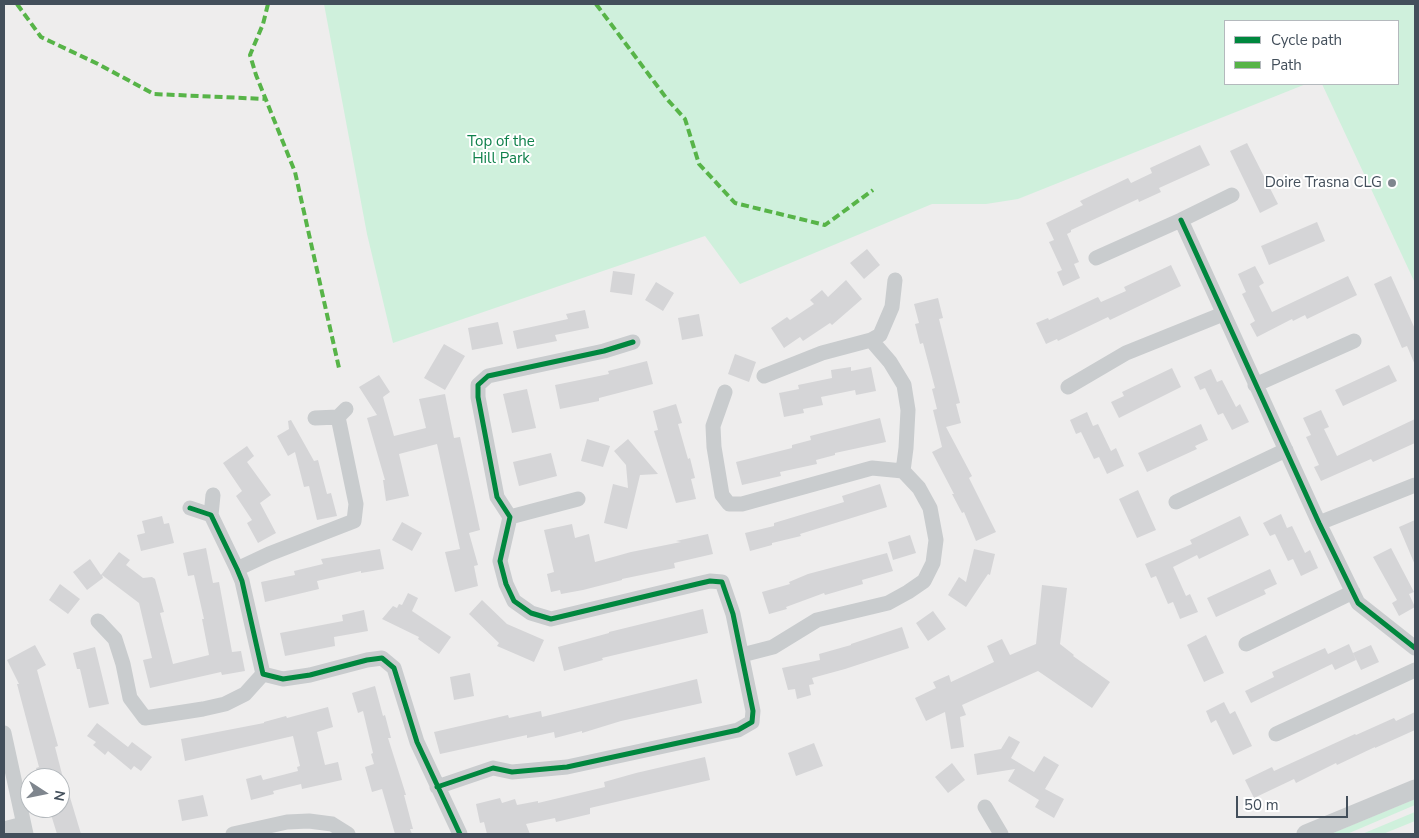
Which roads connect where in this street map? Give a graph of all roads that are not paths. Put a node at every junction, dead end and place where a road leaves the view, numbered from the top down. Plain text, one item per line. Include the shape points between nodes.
1 (1232, 194) dead end
2 (1181, 220) junction
3 (1096, 258) dead end
4 (895, 280) dead end
5 (1223, 314) junction
6 (871, 340) junction
7 (1354, 341) dead end
8 (633, 342) dead end
9 (764, 376) dead end
10 (1256, 385) junction
11 (1068, 386) dead end
12 (725, 392) dead end
13 (315, 418) dead end
14 (1286, 450) junction
15 (903, 471) junction
16 (1415, 485) edge
17 (213, 495) dead end
18 (578, 499) dead end
19 (1176, 502) dead end
20 (190, 508) dead end
21 (211, 515) junction
22 (510, 517) junction
23 (1319, 524) junction
24 (238, 569) junction
25 (1353, 592) junction
26 (98, 621) dead end
27 (1246, 644) dead end
28 (1415, 648) edge
29 (742, 654) junction
30 (1415, 670) edge
31 (262, 674) junction
32 (4, 733) edge
33 (1276, 734) dead end
34 (437, 788) junction
35 (1415, 789) edge
36 (985, 806) dead end
37 (4, 829) edge
38 (25, 829) edge
39 (249, 833) edge
40 (233, 834) edge
41 (348, 834) edge
42 (460, 834) edge
43 (1000, 834) edge
44 (1306, 834) edge

1 - 2 street
2 - 3 street
2 - 5 street
4 - 6 street via 888,320 880,335
5 - 10 street
5 - 11 street via 1126,353
6 - 9 street
6 - 15 street via 904,385 908,410
7 - 10 street
8 - 22 street via 488,376 478,385 497,497
10 - 14 street
12 - 15 street via 713,426 722,494 729,504 742,504 872,468
13 - 24 street via 342,413 356,504 354,521
14 - 19 street
14 - 23 street
15 - 29 street via 920,488 930,508 936,540 934,563 924,581 888,603 817,620 773,647
16 - 23 street
17 - 21 street
18 - 22 street
20 - 21 street
21 - 24 street
22 - 29 street via 500,561 514,601 531,613 551,619 710,581 722,582
23 - 25 street
24 - 31 street
25 - 27 street
25 - 28 street via 1358,603
26 - 31 street via 115,639 130,698 145,718 225,704 245,694
29 - 34 street via 753,711 752,722 738,730 567,768 512,772 493,768
30 - 33 street
31 - 34 street via 283,679 382,658 394,668 417,742
32 - 38 street
34 - 42 street
35 - 44 street
36 - 43 street
37 - 38 street
39 - 40 street
39 - 41 street via 287,822 309,820 332,824

